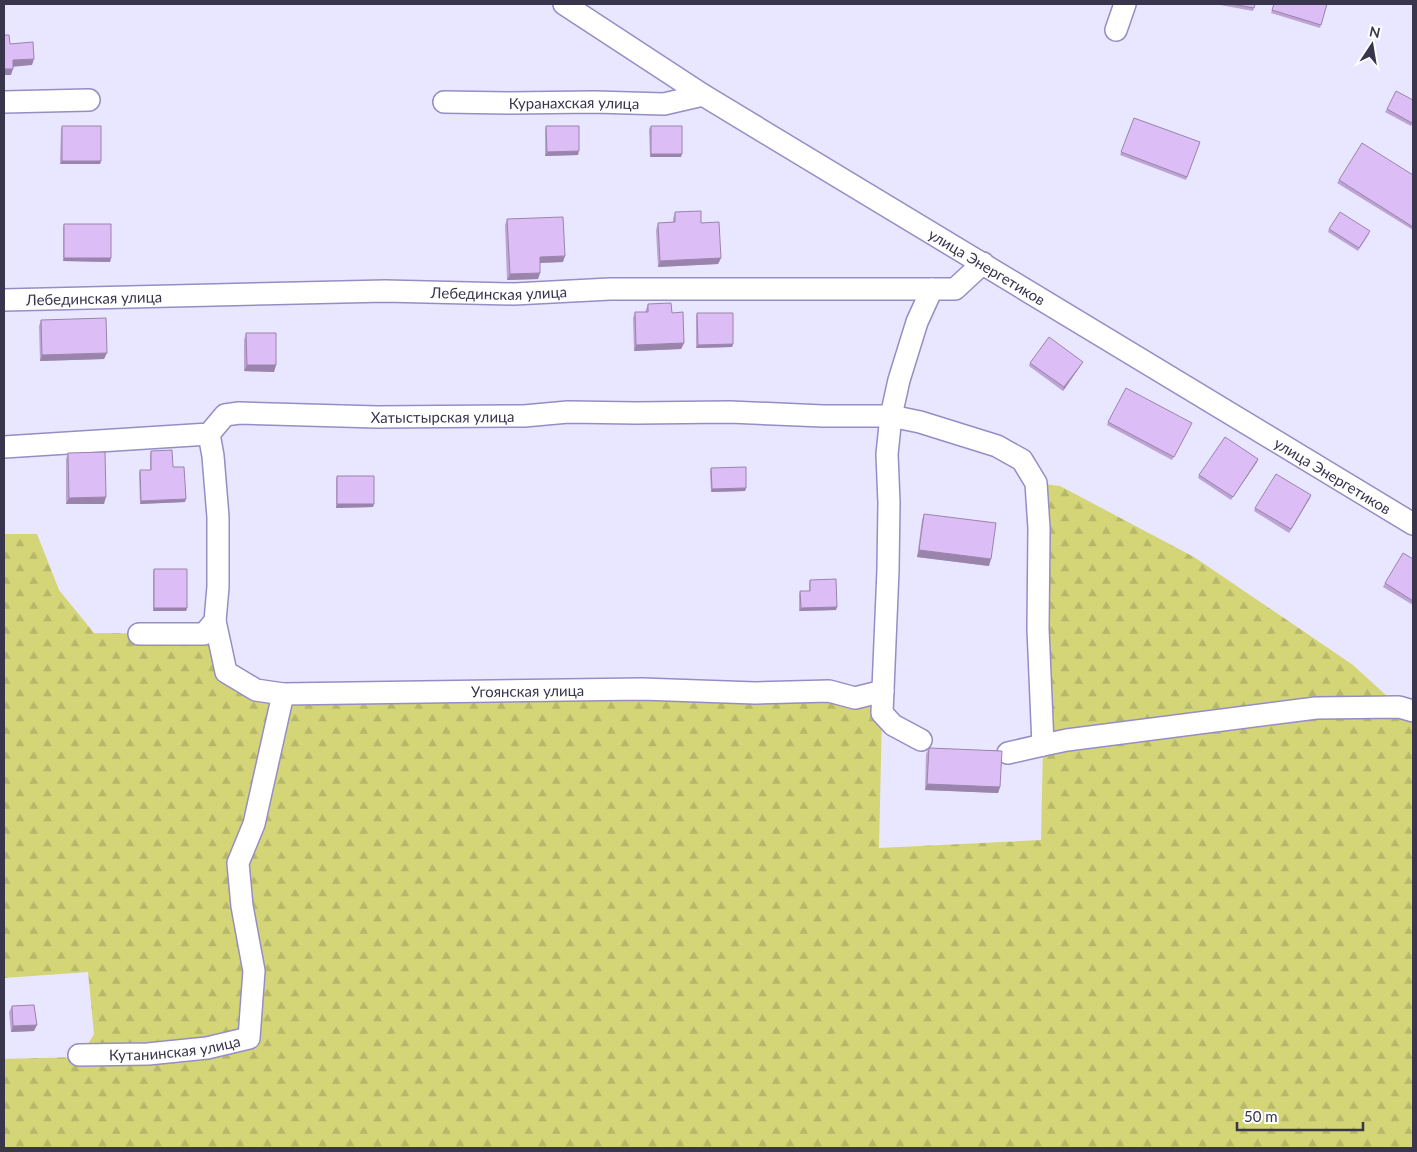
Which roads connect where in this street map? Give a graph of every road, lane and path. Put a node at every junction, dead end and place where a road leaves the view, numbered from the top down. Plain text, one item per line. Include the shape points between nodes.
1 (564, 4) edge
2 (1125, 4) edge
3 (1116, 30) dead end
4 (703, 95) junction
5 (89, 100) dead end
6 (4, 102) edge
7 (444, 102) dead end
8 (983, 263) junction
9 (932, 290) junction
10 (4, 300) edge
11 (891, 416) junction
12 (210, 434) junction
13 (4, 447) edge
14 (1413, 524) edge
15 (215, 621) junction
16 (139, 634) dead end
17 (883, 691) junction
18 (283, 694) junction
19 (1413, 710) edge
20 (921, 740) dead end
21 (1043, 745) junction
22 (1008, 753) dead end
23 (79, 1055) dead end

1 - 4 street, улица Энергетиков
2 - 3 street
4 - 7 street, Куранахская улица via 664,104
4 - 8 street, улица Энергетиков
5 - 6 street
8 - 9 street, Лебединская улица via 955,289
8 - 14 street, улица Энергетиков
9 - 10 street, Лебединская улица via 610,289 514,294 385,291
9 - 11 street via 917,322
11 - 12 street, Хатыстырская улица via 568,412 524,416 386,417 239,413 225,414
11 - 17 street via 887,454 888,570
11 - 21 street, Хатыстырская улица via 997,446 1022,460 1036,483 1039,694
12 - 13 street
12 - 15 street, Угоянская улица via 218,517
15 - 16 street via 204,634
15 - 18 street, Угоянская улица via 226,672 256,690
17 - 18 street, Угоянская улица via 855,698 829,691 754,693 642,689
17 - 20 street via 882,713 893,725
18 - 23 street, Кутанинская улица via 254,824 238,863 254,971 249,1038 207,1048 158,1053
19 - 21 street via 1399,707 1316,708
21 - 22 street

